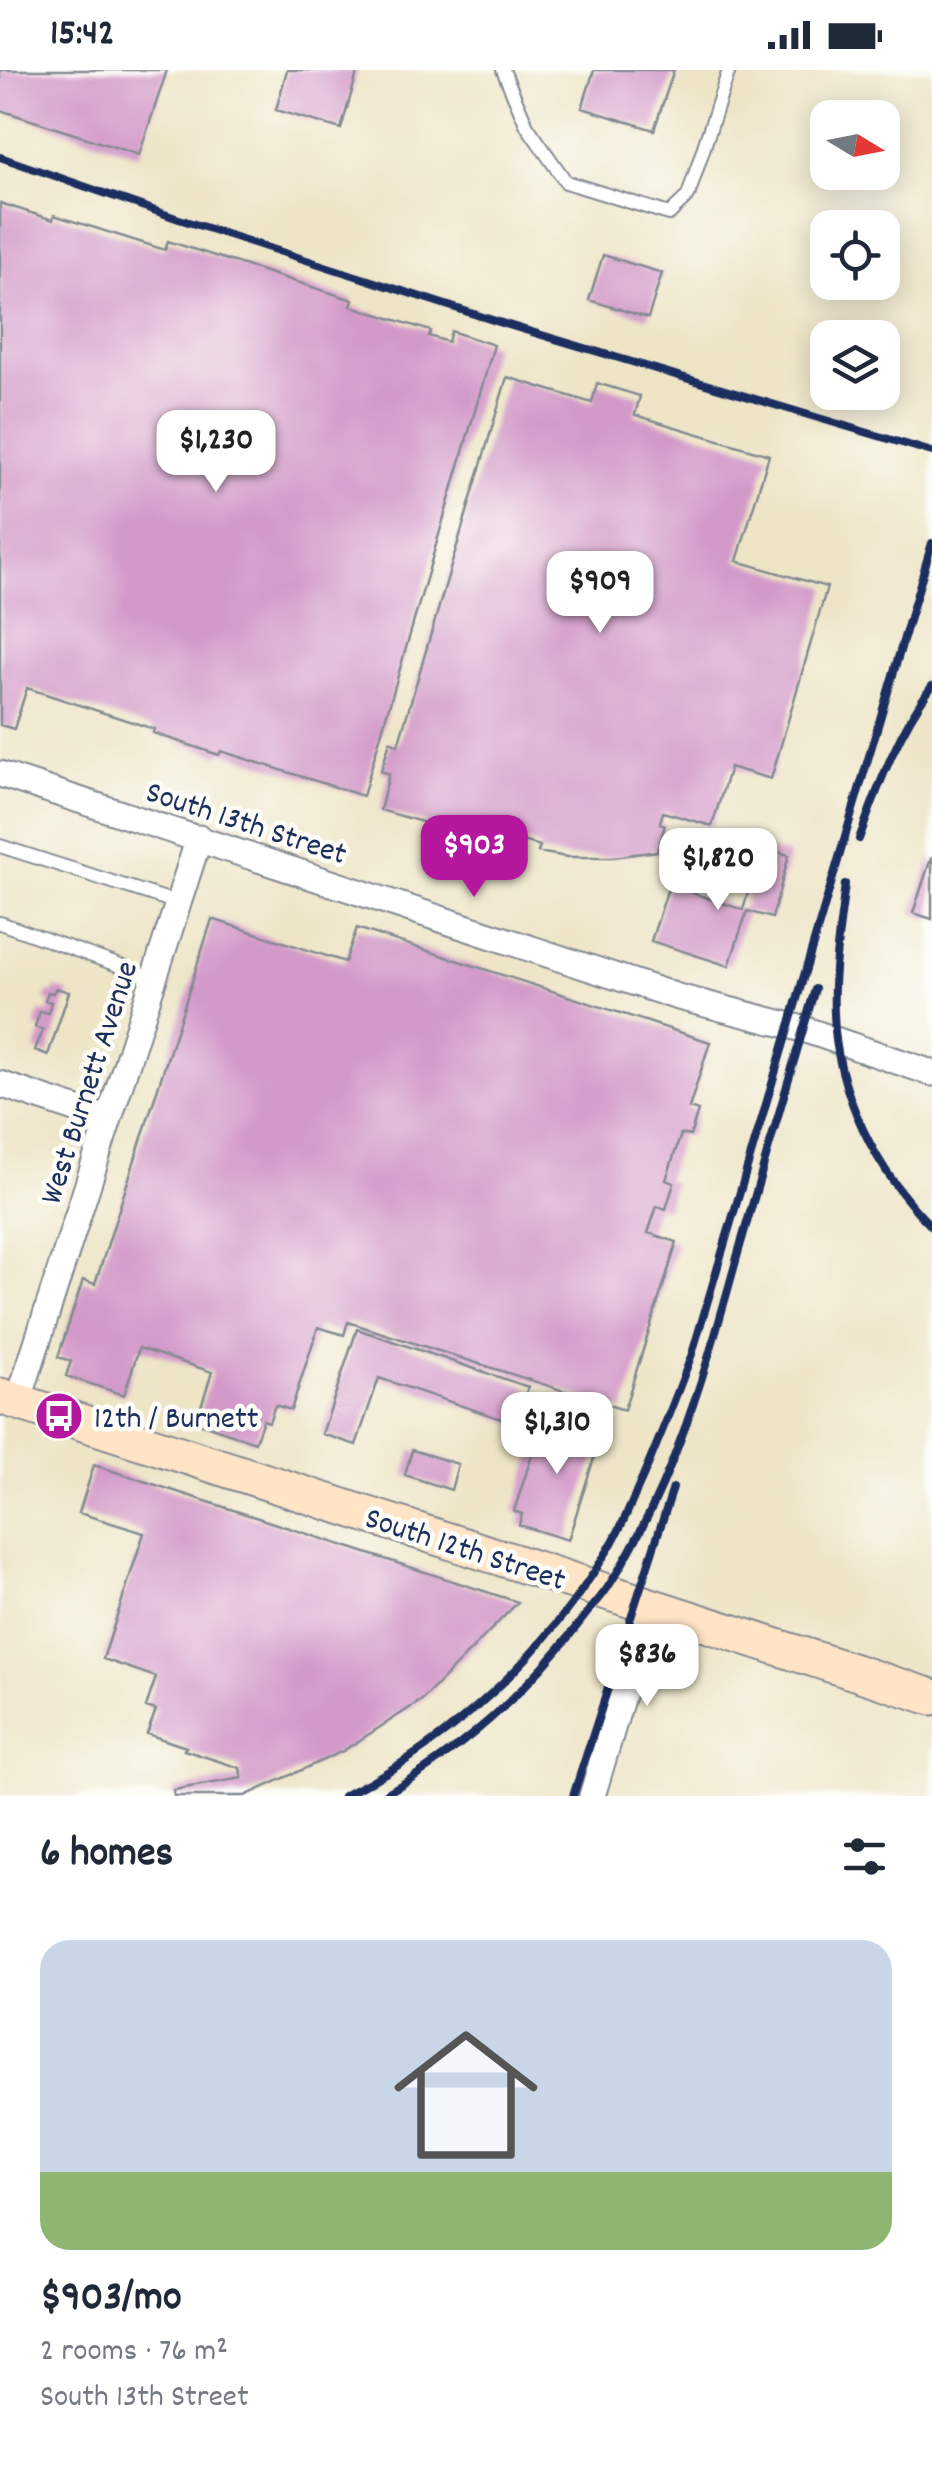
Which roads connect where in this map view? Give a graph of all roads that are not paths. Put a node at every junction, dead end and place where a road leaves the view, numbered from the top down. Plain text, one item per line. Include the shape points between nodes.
1 (502, 70) edge
2 (729, 70) edge
3 (0, 774) edge
4 (199, 838) junction
5 (0, 846) edge
6 (178, 902) junction
7 (0, 923) edge
8 (154, 978) junction
9 (932, 1073) edge
10 (0, 1084) edge
11 (108, 1120) junction
12 (9, 1399) edge
13 (649, 1606) junction
14 (932, 1698) edge
15 (592, 1796) edge

1 - 2 lane via 527,126 566,182 669,214 688,196
3 - 4 street, South 13th Street
4 - 6 street, West Burnett Avenue
4 - 9 street, South 13th Street via 678,997 803,1029
5 - 6 lane
6 - 8 street, West Burnett Avenue
7 - 8 lane
8 - 11 street, West Burnett Avenue
10 - 11 street
11 - 12 street, West Burnett Avenue
12 - 13 street, South 12th Street
13 - 14 street, South 12th Street
13 - 15 street

